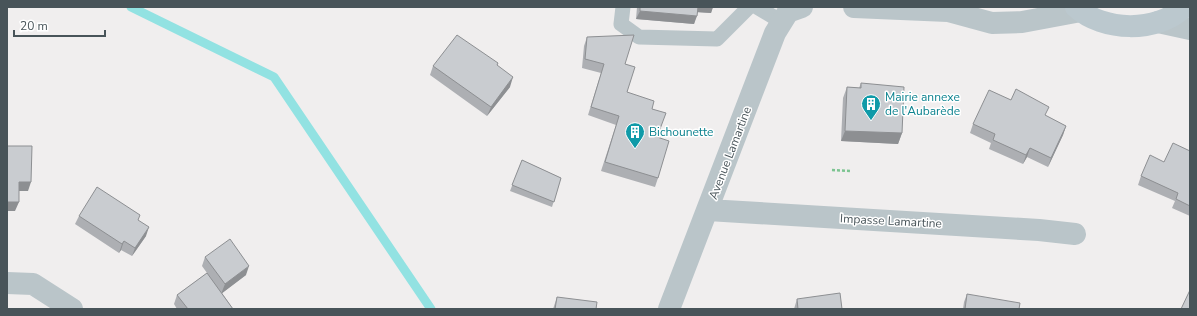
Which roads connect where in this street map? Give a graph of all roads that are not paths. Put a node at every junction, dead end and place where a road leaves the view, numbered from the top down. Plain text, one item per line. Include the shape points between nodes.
1 (622, 7) edge
2 (749, 7) edge
3 (757, 7) edge
4 (802, 7) edge
5 (854, 7) edge
6 (1184, 7) edge
7 (1079, 9) edge
8 (782, 22) junction
9 (1158, 22) junction
10 (1190, 29) edge
11 (708, 210) junction
12 (1075, 234) dead end
13 (7, 283) edge
14 (72, 309) edge
15 (669, 309) edge

1 - 2 lane via 621,24 639,37 717,39
3 - 8 lane
4 - 8 street, Avenue Lamartine via 788,12
5 - 7 street via 948,11 992,23 1022,22
6 - 9 main road
7 - 9 main road via 1099,21 1118,26
8 - 11 street, Avenue Lamartine via 775,33
9 - 10 street
11 - 12 street, Impasse Lamartine
11 - 15 street, Avenue Lamartine
13 - 14 street via 33,284

